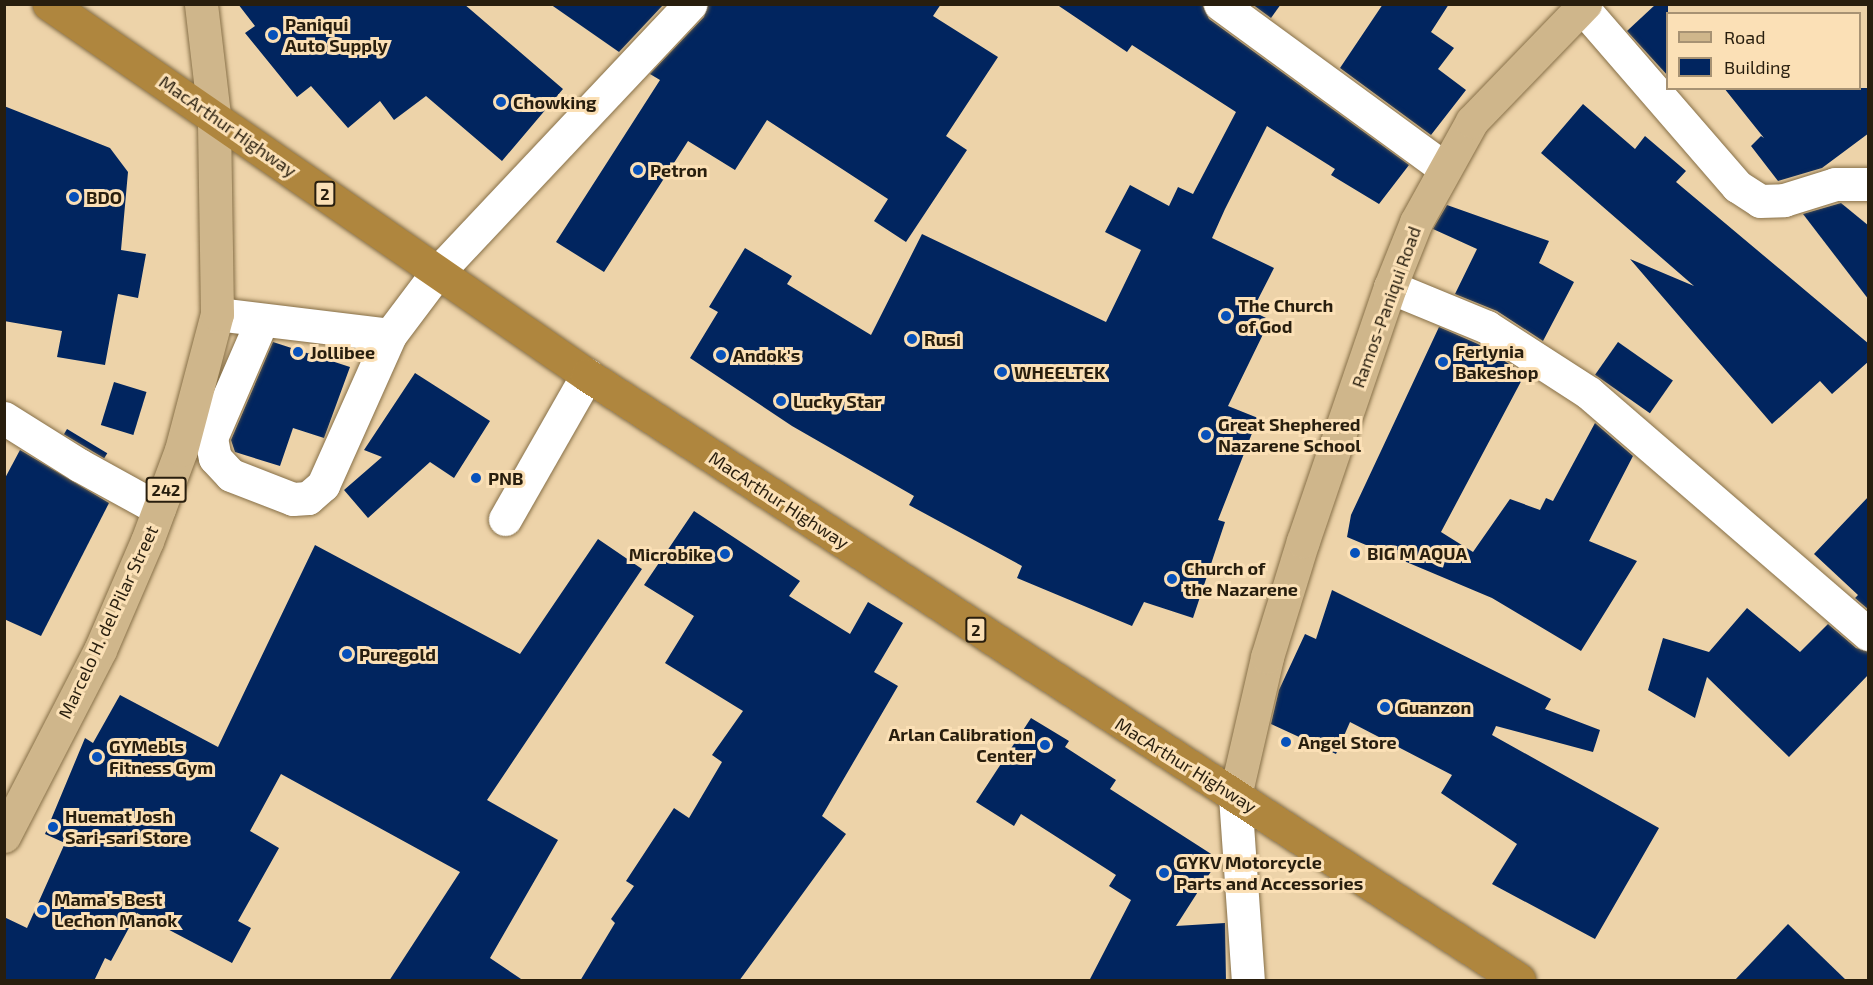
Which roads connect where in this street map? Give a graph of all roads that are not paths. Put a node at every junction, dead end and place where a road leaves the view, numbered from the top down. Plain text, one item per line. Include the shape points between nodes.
1 (49, 4) edge
2 (201, 4) edge
3 (690, 4) edge
4 (1220, 4) edge
5 (1584, 6) edge
6 (214, 115) junction
7 (1443, 168) junction
8 (1869, 183) edge
9 (436, 274) junction
10 (1390, 286) junction
11 (218, 314) junction
12 (262, 320) junction
13 (390, 335) junction
14 (588, 375) junction
15 (4, 417) edge
16 (159, 509) junction
17 (505, 519) dead end
18 (1869, 634) edge
19 (1235, 796) junction
20 (4, 836) edge
21 (1248, 981) edge
22 (1519, 981) edge

1 - 6 highway, MacArthur Highway / 2
2 - 6 main road, 242
3 - 9 street
4 - 7 street
5 - 7 main road, Ramos-Paniqui Road via 1472,121
5 - 8 street via 1737,186 1760,201 1784,200 1835,184
6 - 9 highway, MacArthur Highway / 2
6 - 11 main road, Marcelo H. del Pilar Street / 242
7 - 10 main road, Ramos-Paniqui Road
9 - 13 street
9 - 14 highway, MacArthur Highway / 2
10 - 18 street via 1487,327 1589,393
10 - 19 main road, Ramos-Paniqui Road via 1267,657
11 - 12 street
11 - 16 main road, Marcelo H. del Pilar Street / 242 via 181,450
12 - 13 street
12 - 13 street via 211,438 214,458 231,475 293,499 308,498 323,485
14 - 17 street
14 - 19 highway, MacArthur Highway / 2
15 - 16 street
16 - 20 main road, Marcelo H. del Pilar Street / 242 via 100,650
19 - 21 street
19 - 22 highway, MacArthur Highway / 2

